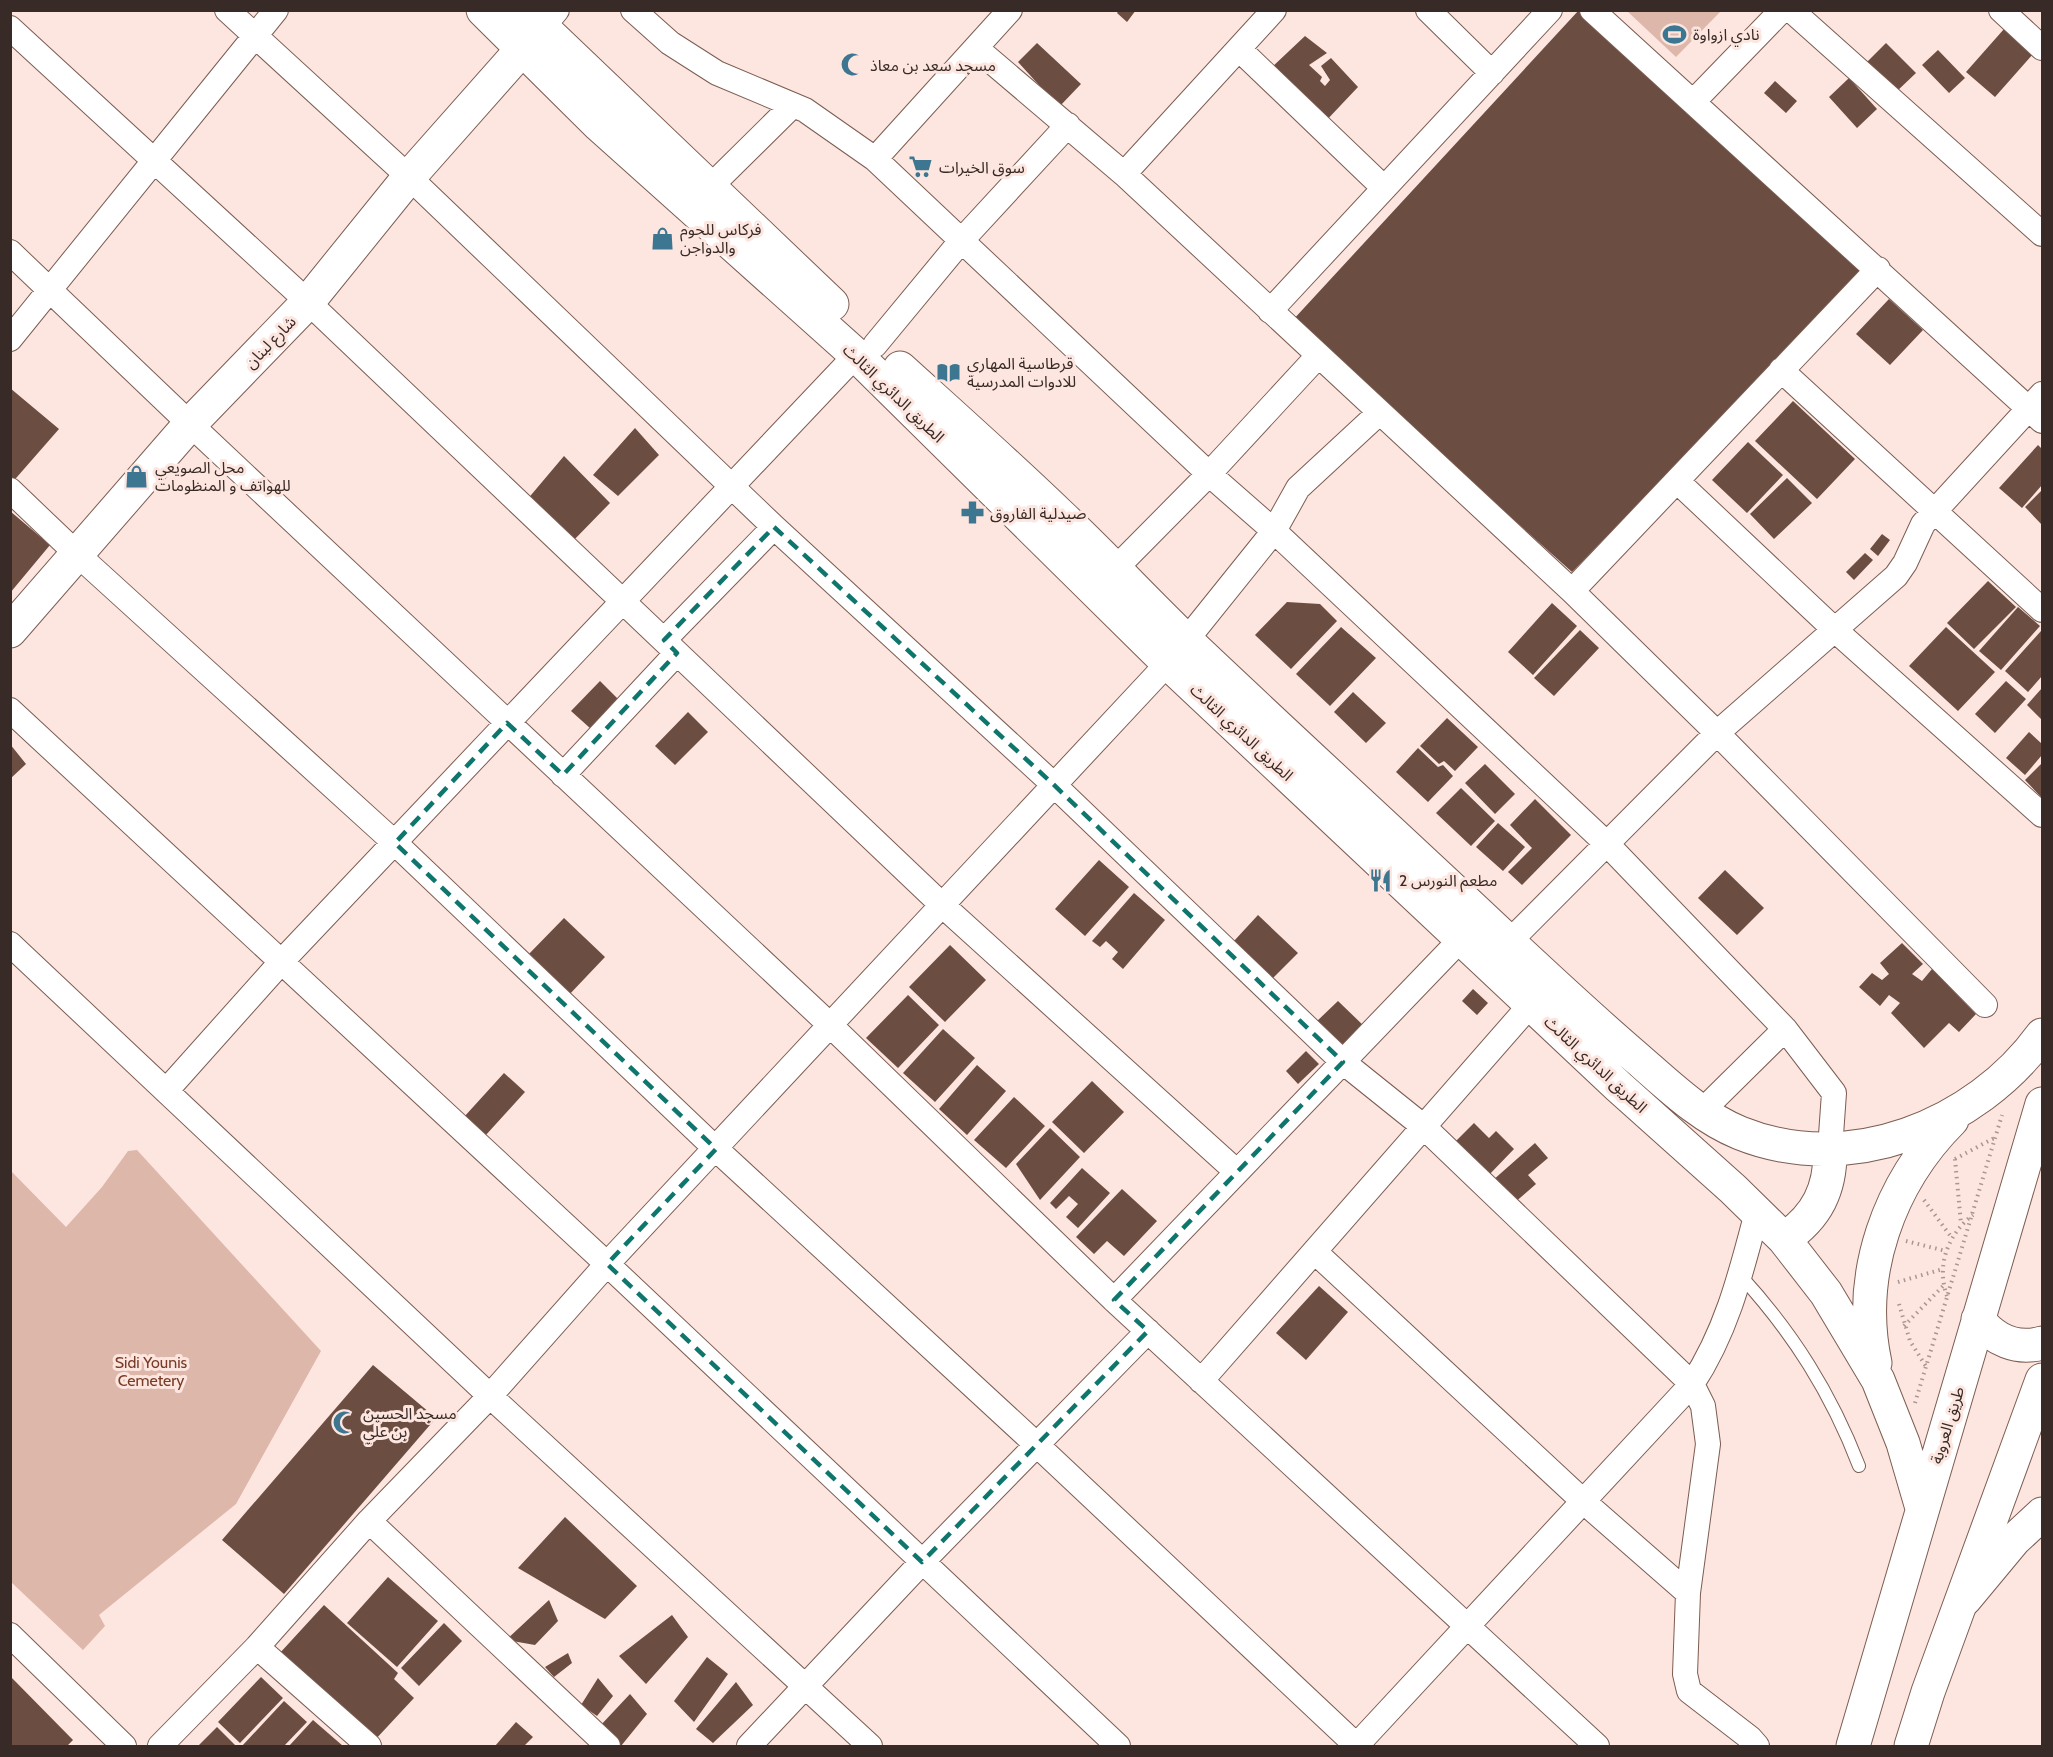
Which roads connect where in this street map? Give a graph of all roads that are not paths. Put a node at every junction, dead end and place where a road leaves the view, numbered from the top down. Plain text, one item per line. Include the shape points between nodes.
1 (226, 10) edge
2 (276, 10) edge
3 (483, 10) edge
4 (633, 10) edge
5 (1010, 10) edge
6 (1274, 10) edge
7 (1428, 10) edge
8 (1550, 10) edge
9 (1592, 10) edge
10 (1782, 10) edge
11 (1791, 10) edge
12 (2001, 10) edge
13 (536, 24) edge
14 (10, 28) edge
15 (255, 37) junction
16 (2043, 48) edge
17 (977, 49) junction
18 (1239, 49) junction
19 (1492, 74) junction
20 (1693, 102) junction
21 (792, 106) junction
22 (1068, 124) junction
23 (875, 159) junction
24 (155, 161) junction
25 (1124, 174) junction
26 (409, 177) junction
27 (710, 187) junction
28 (1384, 189) junction
29 (2043, 234) edge
30 (961, 241) junction
31 (10, 252) edge
32 (1878, 269) junction
33 (51, 290) junction
34 (308, 302) junction
35 (1270, 311) junction
36 (10, 339) edge
37 (866, 350) junction
38 (1318, 356) junction
39 (1781, 370) junction
40 (2038, 408) edge
41 (1379, 413) junction
42 (190, 424) junction
43 (1209, 474) junction
44 (1678, 482) junction
45 (733, 487) junction
46 (10, 490) edge
47 (1935, 512) junction
48 (774, 527) junction
49 (1274, 531) junction
50 (78, 555) junction
51 (1115, 569) junction
52 (1572, 591) junction
53 (622, 599) junction
54 (2043, 610) edge
55 (1835, 630) junction
56 (10, 631) edge
57 (671, 647) junction
58 (1177, 652) junction
59 (10, 710) edge
60 (507, 723) junction
61 (1717, 733) junction
62 (563, 775) junction
63 (1053, 783) junction
64 (2043, 815) edge
65 (395, 843) junction
66 (1607, 844) junction
67 (941, 904) junction
68 (1462, 938) junction
69 (1509, 942) junction
70 (10, 944) edge
71 (283, 960) junction
72 (1532, 1003) junction
73 (1985, 1005) dead end
74 (829, 1024) junction
75 (1785, 1029) junction
76 (2043, 1035) edge
77 (1343, 1062) junction
78 (166, 1091) junction
79 (2043, 1104) edge
80 (1701, 1112) junction
81 (1959, 1112) junction
82 (1424, 1127) junction
83 (716, 1149) junction
84 (1830, 1149) junction
85 (1237, 1172) junction
86 (1757, 1212) junction
87 (1784, 1239) junction
88 (1315, 1252) junction
89 (607, 1263) junction
90 (1740, 1275) junction
91 (1114, 1300) junction
92 (1978, 1319) junction
93 (1148, 1331) junction
94 (2043, 1343) edge
95 (1878, 1380) junction
96 (2043, 1380) edge
97 (1201, 1381) junction
98 (1692, 1384) junction
99 (490, 1396) junction
100 (1037, 1445) junction
101 (1859, 1466) dead end
102 (1584, 1502) junction
103 (1922, 1508) junction
104 (2043, 1514) edge
105 (369, 1521) junction
106 (922, 1562) junction
107 (1688, 1593) junction
108 (1964, 1600) junction
109 (1467, 1627) junction
110 (10, 1635) edge
111 (257, 1647) junction
112 (807, 1687) junction
113 (124, 1746) edge
114 (160, 1746) edge
115 (369, 1746) edge
116 (608, 1746) edge
117 (748, 1746) edge
118 (870, 1746) edge
119 (1118, 1746) edge
120 (1357, 1746) edge
121 (1597, 1746) edge
122 (1757, 1746) edge
123 (1852, 1746) edge
124 (1911, 1746) edge

1 - 15 street
2 - 15 street
3 - 13 main road, الطريق الدائري الثالث
4 - 21 street via 670,43 717,73
5 - 17 street
6 - 18 street
7 - 19 street
8 - 19 street
9 - 20 street
10 - 20 street
11 - 29 street
12 - 16 street
13 - 26 main road, شارع لبنان
13 - 27 main road, الطريق الدائري الثالث
13 - 37 main road, الطريق الدائري الثالث via 598,125
14 - 24 street
15 - 24 street
15 - 26 street
17 - 22 street
17 - 23 street
18 - 25 street
18 - 28 street
19 - 28 street
20 - 32 street
21 - 23 street via 805,110
21 - 27 street
22 - 25 street
22 - 30 street
23 - 30 street
24 - 33 street
24 - 34 street
25 - 35 street
26 - 34 main road, شارع لبنان
26 - 45 street
27 - 37 main road, الطريق الدائري الثالث
28 - 35 street
30 - 37 street
30 - 43 street
31 - 33 street
32 - 39 street
32 - 40 street
33 - 36 street
33 - 42 street
34 - 42 main road, شارع لبنان
34 - 53 street
35 - 38 street
37 - 45 street
37 - 51 main road, الطريق الدائري الثالث via 1061,515
37 - 58 main road, الطريق الدائري الثالث
38 - 41 street
38 - 43 street
39 - 44 street
39 - 47 street
40 - 47 street
41 - 49 street via 1298,488
41 - 52 street
42 - 50 main road, شارع لبنان
42 - 60 street
43 - 49 street
43 - 51 street
44 - 52 street
44 - 55 street
45 - 48 street
45 - 53 street
46 - 50 street
47 - 54 street
47 - 55 street via 1919,530 1901,570
48 - 57 street
48 - 63 street
49 - 58 street
49 - 66 street
50 - 56 main road, شارع لبنان
50 - 65 street
51 - 58 main road, الطريق الدائري الثالث
52 - 61 street
53 - 57 street
53 - 60 street
55 - 61 street
55 - 64 street
57 - 62 street
57 - 67 street
58 - 63 street
58 - 68 main road, الطريق الدائري الثالث
58 - 69 main road, الطريق الدائري الثالث
59 - 71 street
60 - 62 street
60 - 65 street
61 - 66 street
61 - 73 street
62 - 74 street
63 - 67 street
63 - 77 street
65 - 71 street
65 - 83 street
66 - 69 street
66 - 75 street
67 - 74 street
67 - 85 street
68 - 72 main road, الطريق الدائري الثالث
68 - 77 street
69 - 80 main road, الطريق الدائري الثالث
70 - 78 street
71 - 78 street
71 - 89 street
72 - 82 street
72 - 86 main road, الطريق الدائري الثالث
74 - 83 street
74 - 91 street
75 - 80 street
75 - 84 street via 1834,1093
76 - 81 main road, الطريق الدائري الثالث via 2011,1073
77 - 82 street
77 - 85 street
78 - 99 street
79 - 92 main road, طريق العروبة
80 - 84 main road, الطريق الدائري الثالث via 1763,1140 1785,1146
81 - 84 main road, الطريق الدائري الثالث via 1876,1143
81 - 95 main road via 1908,1174 1885,1222 1870,1300
82 - 88 street
82 - 98 street
83 - 89 street
83 - 100 street
84 - 87 main road via 1829,1180 1824,1194 1808,1220
85 - 91 street
86 - 87 main road, الطريق الدائري الثالث
86 - 90 street
87 - 95 main road, الطريق الدائري الثالث via 1826,1293
88 - 97 street
88 - 102 street
89 - 99 street
89 - 106 street
90 - 98 street via 1717,1342
90 - 101 lane via 1807,1358 1834,1406
91 - 93 street
92 - 94 main road via 2002,1341 2024,1346
92 - 103 main road, طريق العروبة
93 - 97 street
93 - 100 street
95 - 103 main road, الطريق الدائري الثالث via 1903,1443
96 - 108 main road
97 - 109 street
98 - 102 street
98 - 107 street via 1703,1406 1708,1444
99 - 105 street
99 - 112 street
100 - 106 street
100 - 120 street
102 - 107 street
102 - 109 street
103 - 123 main road, طريق العروبة
104 - 108 main road via 2000,1555
105 - 111 street
105 - 116 street
106 - 112 street
106 - 119 street
107 - 122 street via 1685,1674 1689,1691
108 - 124 main road
109 - 120 street
109 - 121 street
110 - 113 street
111 - 114 street
111 - 115 street
112 - 117 street
112 - 118 street

